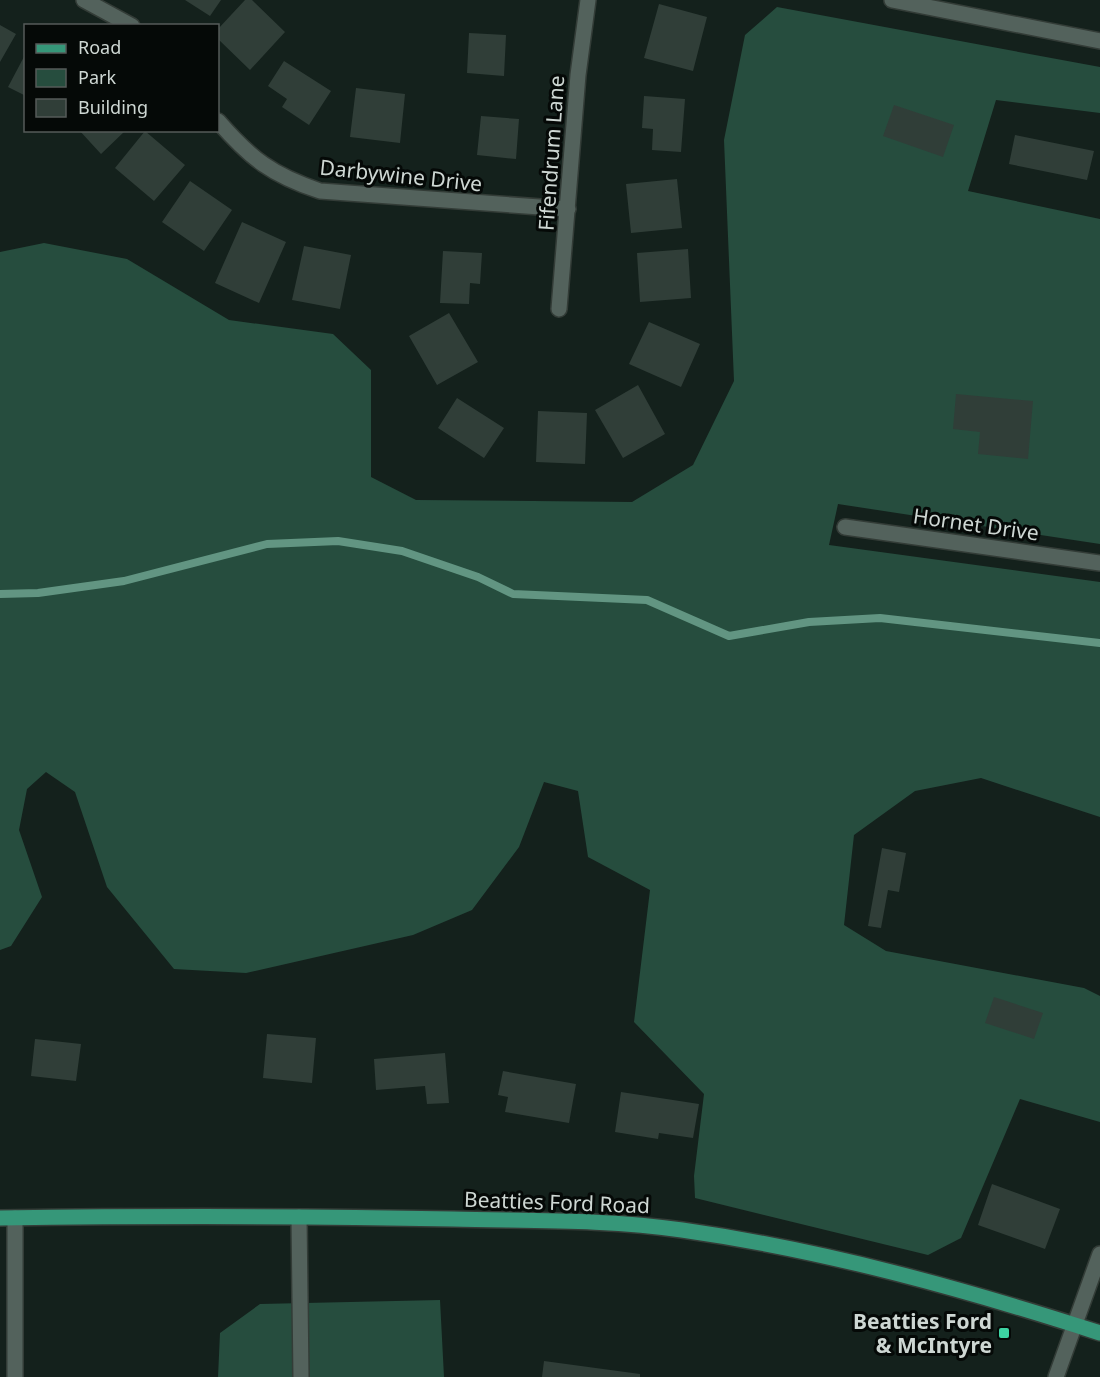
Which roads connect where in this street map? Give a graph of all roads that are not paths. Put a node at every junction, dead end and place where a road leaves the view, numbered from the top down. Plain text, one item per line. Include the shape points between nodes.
1 (84, 0) edge
2 (588, 0) edge
3 (892, 0) edge
4 (128, 24) edge
5 (1100, 41) edge
6 (219, 122) edge
7 (568, 209) junction
8 (559, 309) dead end
9 (845, 527) dead end
10 (1100, 563) edge
11 (299, 1217) junction
12 (7, 1218) edge
13 (1100, 1254) edge
14 (1077, 1325) junction
15 (1100, 1333) edge
16 (15, 1377) edge
17 (301, 1377) edge
18 (1056, 1377) edge

1 - 4 street
2 - 7 street, Fifendrum Lane
3 - 5 street
6 - 7 street, Darbywine Drive via 259,163 284,179 320,191
7 - 8 street, Fifendrum Lane
9 - 10 street, Hornet Drive
11 - 12 main road, Beatties Ford Road
11 - 14 main road, Beatties Ford Road via 621,1223 683,1230 802,1251
11 - 17 street
12 - 16 street
13 - 14 street
14 - 15 main road, Beatties Ford Road
14 - 18 street

